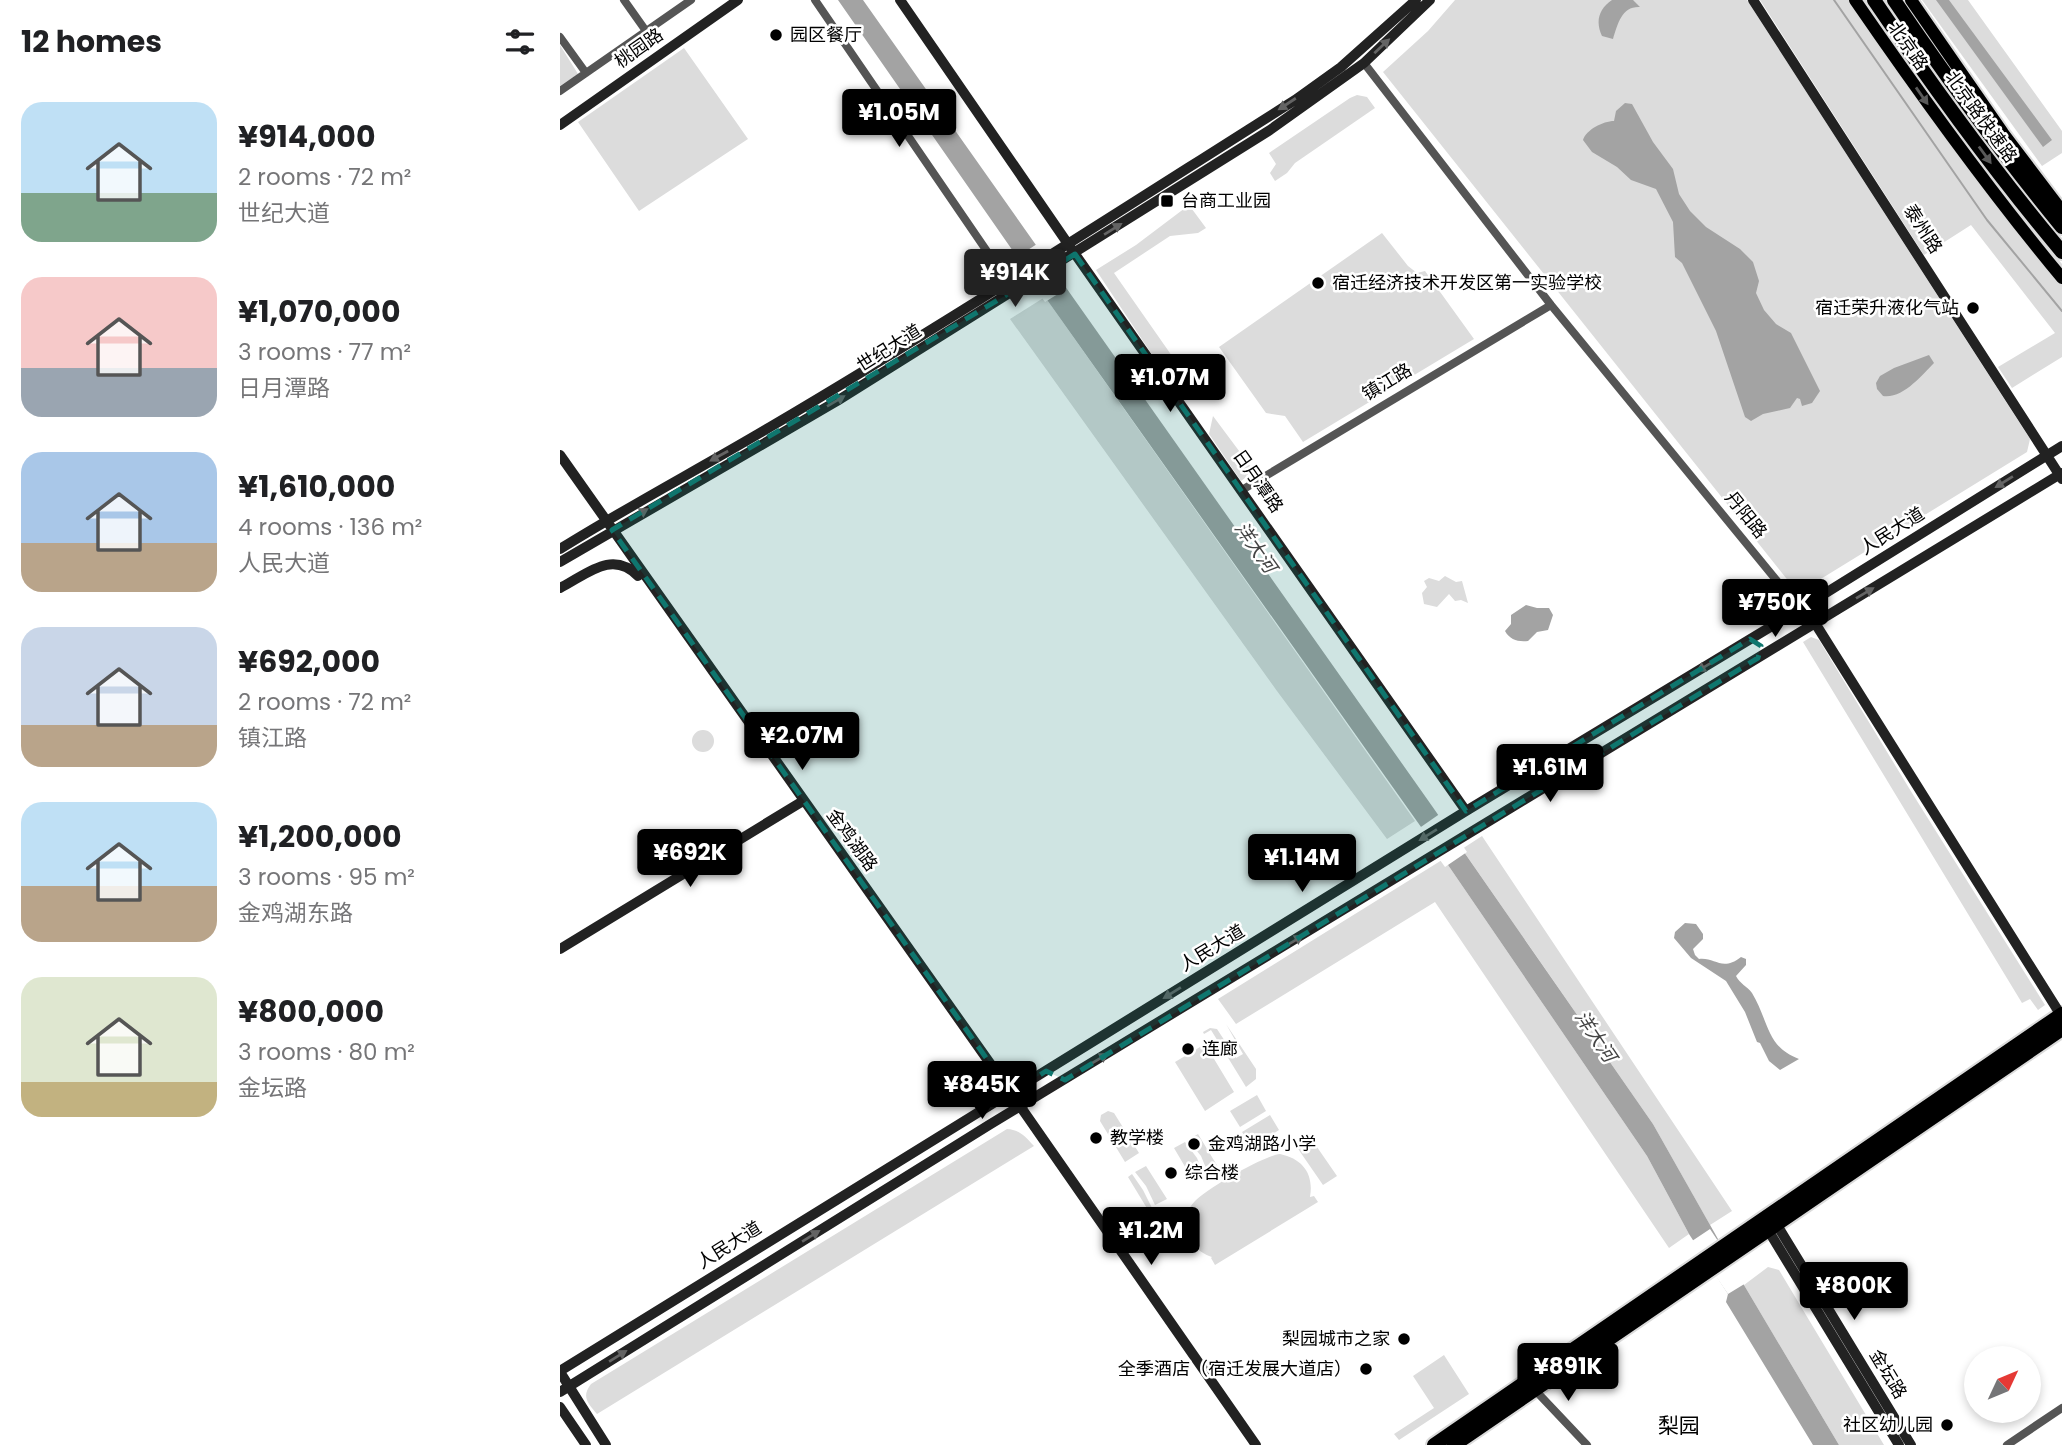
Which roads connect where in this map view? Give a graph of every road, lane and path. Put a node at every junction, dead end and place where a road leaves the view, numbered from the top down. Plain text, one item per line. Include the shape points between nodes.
1 (624, 0) edge
2 (691, 0) edge
3 (738, 0) edge
4 (815, 0) edge
5 (900, 0) edge
6 (1416, 0) edge
7 (1430, 0) edge
8 (1753, 0) edge
9 (1855, 0) edge
10 (1874, 0) edge
11 (1894, 0) edge
12 (1911, 0) edge
13 (646, 31) junction
14 (560, 37) edge
15 (1364, 63) junction
16 (586, 73) junction
17 (560, 91) edge
18 (560, 125) edge
19 (2062, 211) edge
20 (2062, 227) edge
21 (1068, 243) junction
22 (2062, 252) edge
23 (1075, 254) junction
24 (2062, 278) edge
25 (1008, 282) junction
26 (1551, 305) junction
27 (2062, 446) edge
28 (2048, 454) junction
29 (560, 455) edge
30 (2061, 475) edge
31 (1242, 490) junction
32 (609, 525) junction
33 (560, 549) edge
34 (560, 562) edge
35 (560, 588) edge
36 (662, 601) junction
37 (1800, 609) junction
38 (1815, 623) junction
39 (1749, 639) junction
40 (1758, 658) junction
41 (803, 801) junction
42 (1466, 811) junction
43 (560, 949) edge
44 (2062, 1019) edge
45 (1055, 1066) junction
46 (1065, 1080) junction
47 (1011, 1093) junction
48 (1020, 1107) junction
49 (960, 1124) junction
50 (969, 1138) junction
51 (1769, 1222) junction
52 (560, 1372) edge
53 (1530, 1386) junction
54 (564, 1390) edge
55 (560, 1407) edge
56 (2062, 1408) edge
57 (586, 1445) edge
58 (606, 1445) edge
59 (1256, 1445) edge
60 (1434, 1445) edge
61 (1454, 1445) edge
62 (1587, 1445) edge
63 (1899, 1445) edge
64 (1911, 1445) edge
65 (2007, 1445) edge

1 - 13 street
2 - 13 street
3 - 18 street, 桃园路
4 - 25 street
5 - 21 street, 日月潭路
6 -> 21 street, 世纪大道 via 1341,68
15 -> 7 street, 世纪大道
8 - 28 street, 泰州路
9 -> 24 main road, 北京路 via 2003,207
10 -> 22 highway, 北京路快速路 via 2015,197
11 - 20 highway, 北京路快速路
12 - 19 main road, 北京路
13 - 16 street
14 - 16 street
23 -> 15 street, 世纪大道 via 1270,130
15 - 26 street, 丹阳路
16 - 17 street
21 - 23 street, 日月潭路
21 - 25 street, 世纪大道
23 - 31 street, 日月潭路
32 -> 23 street, 世纪大道 via 837,401
25 -> 32 street, 世纪大道
26 - 31 street, 镇江路
26 - 37 street, 丹阳路
27 - 28 street, 人民大道
28 - 30 street, 泰州路
28 -> 37 street, 人民大道
29 - 32 street, 金鸡湖路
38 -> 30 street, 人民大道
31 - 42 street, 日月潭路
32 - 33 street, 世纪大道
32 - 34 street, 世纪大道
32 - 36 street, 金鸡湖路
35 - 36 street via 600,566 621,564
36 - 41 street, 金鸡湖路
37 - 38 street, 丹阳路
37 - 39 street, 人民大道
38 - 40 street, 人民大道
38 - 44 street, 丹阳路
39 - 40 street via 1761,646
39 -> 42 street, 人民大道
46 -> 40 street, 人民大道
41 - 43 street
41 - 47 street, 金鸡湖路
42 -> 45 street, 人民大道
44 - 51 highway
45 - 46 street via 1054,1077
45 - 47 street, 人民大道
46 - 48 street, 人民大道
47 - 48 street, 金鸡湖路
47 - 49 street, 人民大道
48 - 50 street, 人民大道
48 - 59 street, 金鸡湖路
49 - 50 street via 967,1127
49 - 52 street, 人民大道
54 -> 50 street, 人民大道
51 - 53 highway
51 - 63 street, 金坛路
51 - 64 street, 金坛路
52 - 54 street
53 - 60 highway
53 - 61 highway
53 - 62 street
54 - 58 street
55 - 57 street
56 - 65 street

